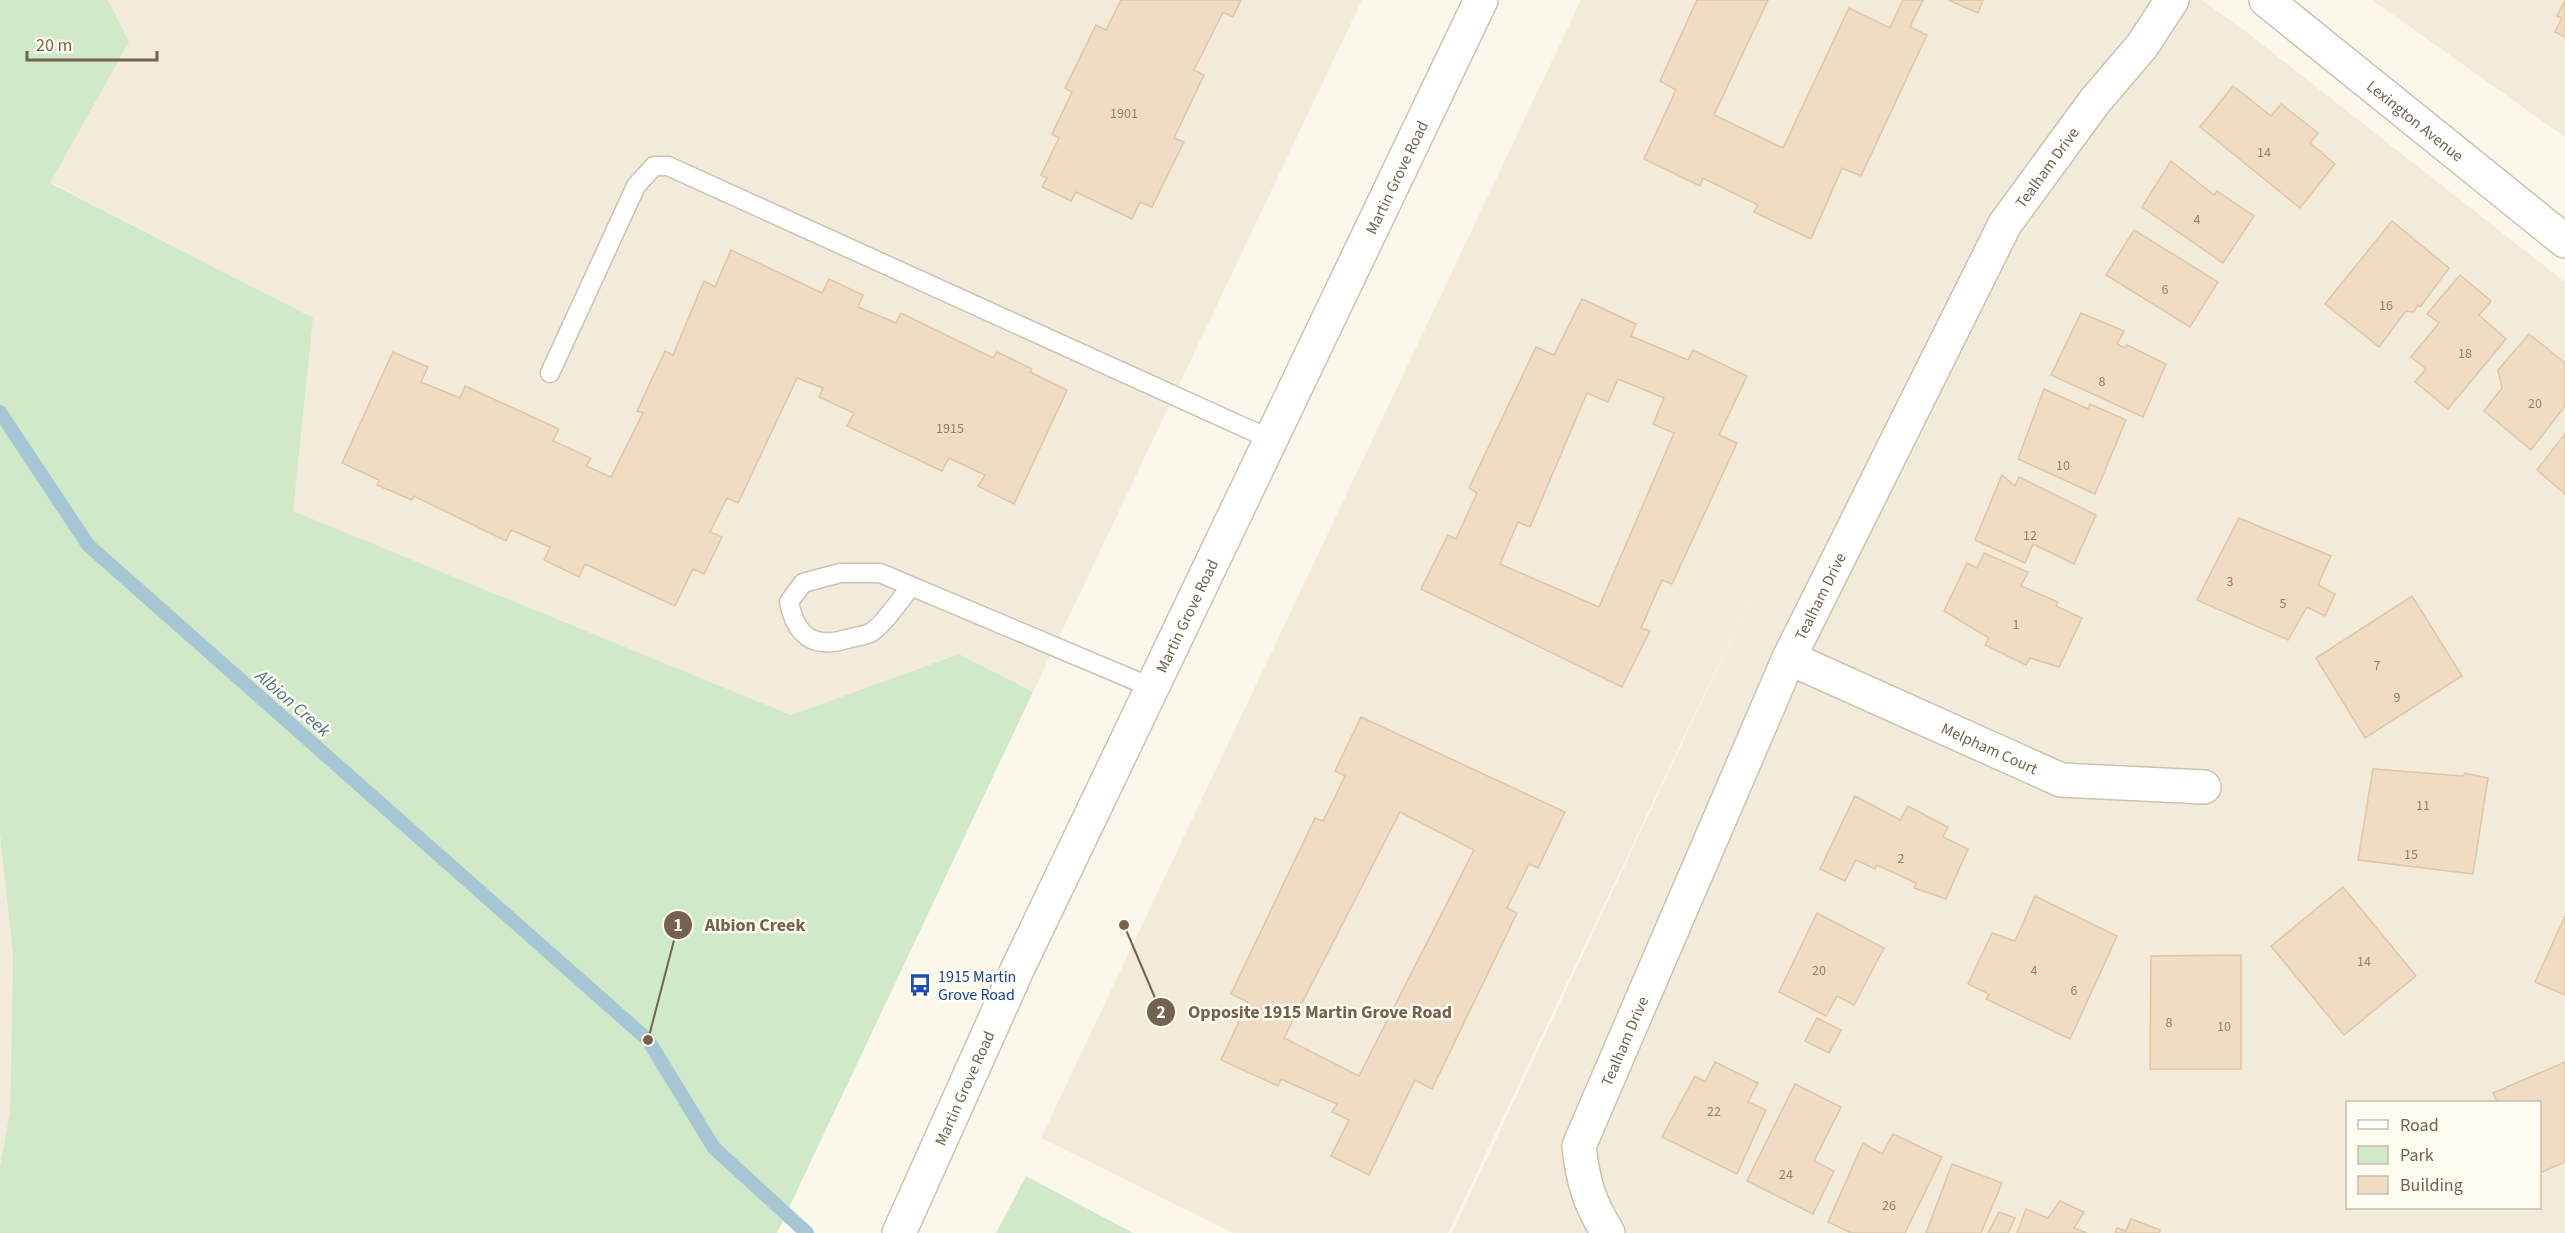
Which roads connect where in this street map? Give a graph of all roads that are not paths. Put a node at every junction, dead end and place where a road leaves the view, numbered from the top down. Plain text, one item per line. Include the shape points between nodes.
1 (1481, 0) edge
2 (2172, 0) edge
3 (2266, 0) edge
4 (2565, 241) edge
5 (550, 373) dead end
6 (1272, 440) junction
7 (910, 588) junction
8 (1789, 658) junction
9 (1153, 688) junction
10 (2204, 787) dead end
11 (899, 1233) edge
12 (1608, 1233) edge

1 - 6 street, Martin Grove Road
2 - 8 street, Tealham Drive via 2142,46 2095,101 2005,224
3 - 4 street, Lexington Avenue
5 - 6 lane via 636,186 654,166 668,166
6 - 9 street, Martin Grove Road
7 - 7 lane via 879,573 840,573 803,583 789,602 792,619 800,631 818,644 837,642 871,633
7 - 9 lane
8 - 10 street, Melpham Court via 2061,780
8 - 12 street, Tealham Drive via 1579,1146 1582,1179
9 - 11 street, Martin Grove Road via 1017,970

